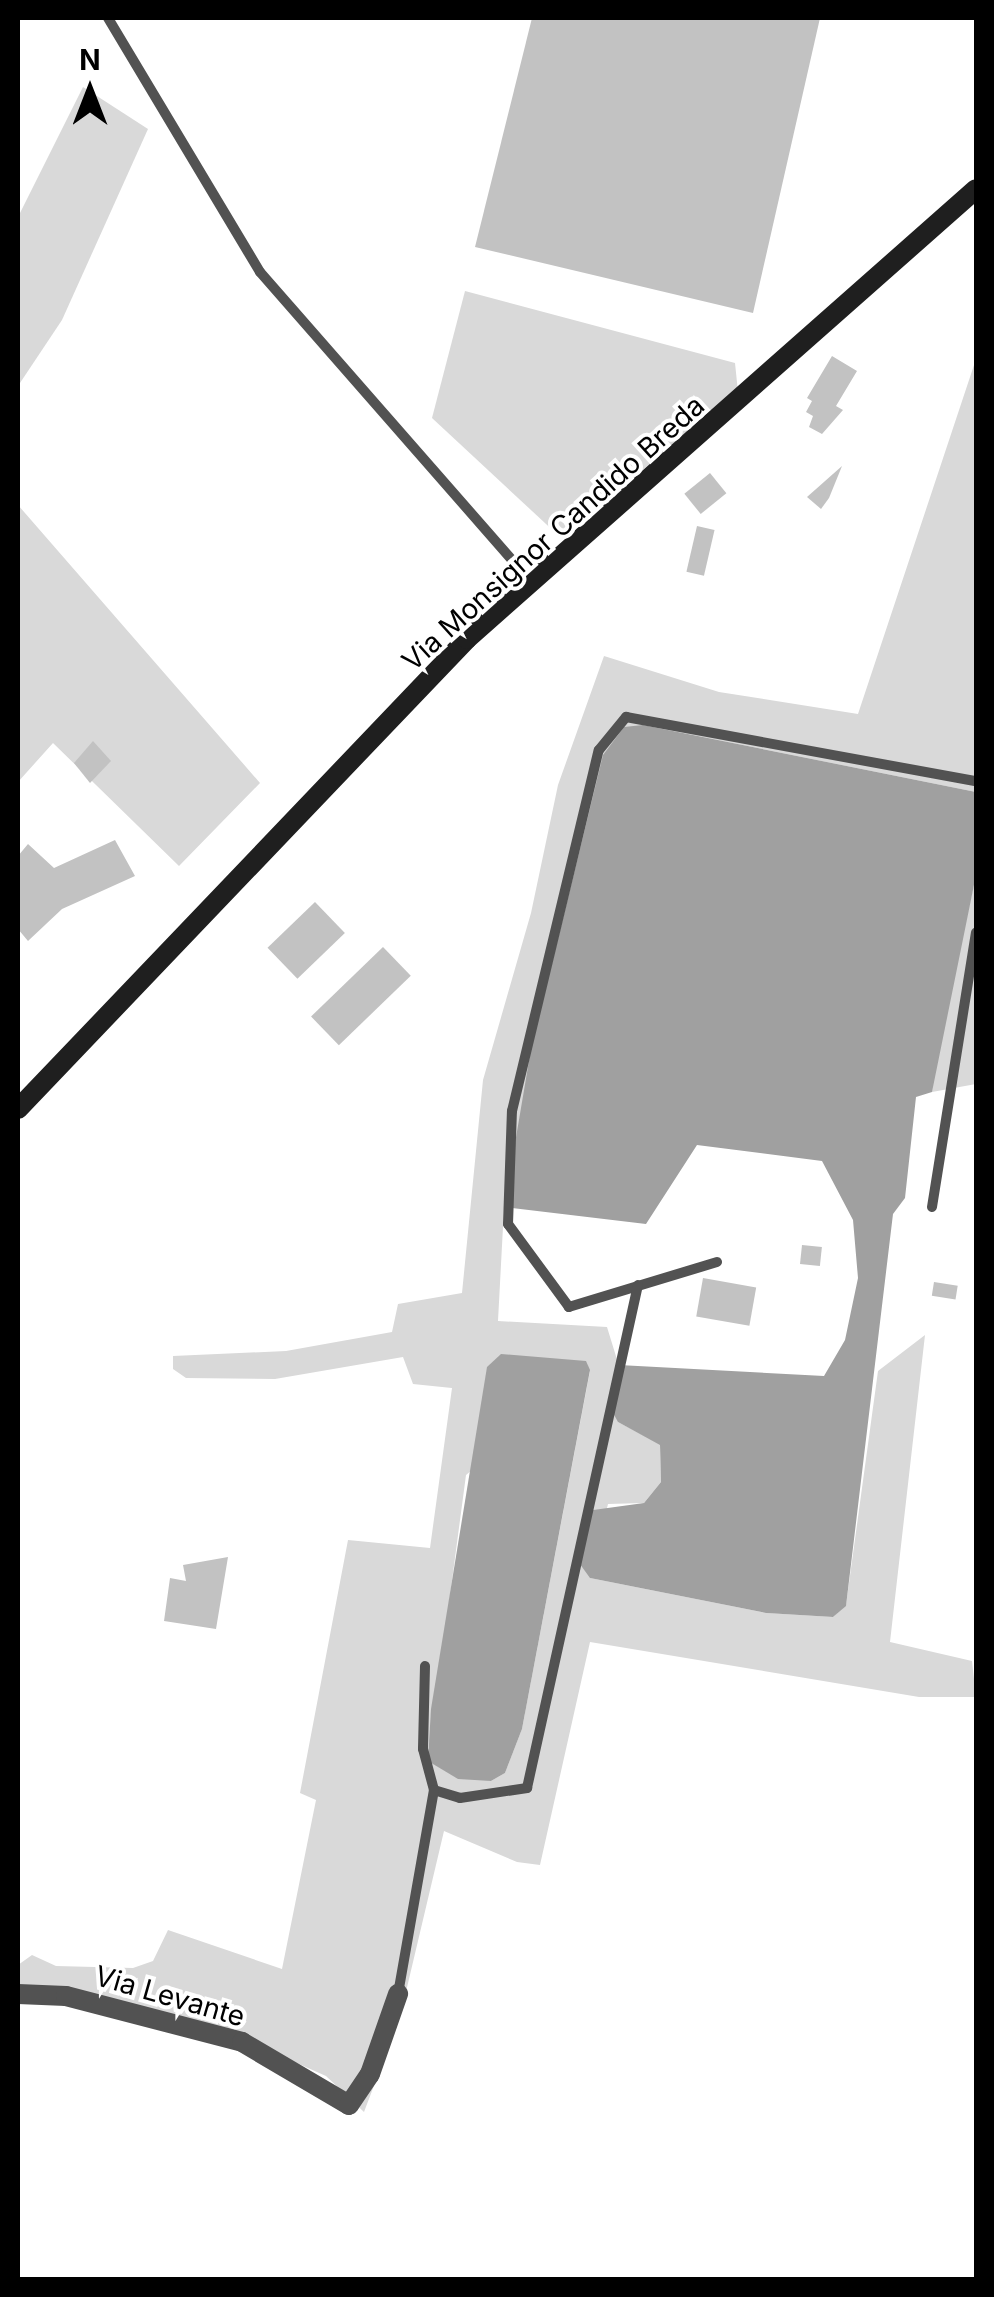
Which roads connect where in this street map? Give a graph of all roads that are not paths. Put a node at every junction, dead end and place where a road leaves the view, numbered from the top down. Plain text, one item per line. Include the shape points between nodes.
1 (108, 18) edge
2 (976, 189) edge
3 (532, 583) junction
4 (976, 781) edge
5 (976, 932) edge
6 (18, 1109) edge
7 (932, 1206) dead end
8 (717, 1262) dead end
9 (638, 1285) junction
10 (425, 1666) dead end
11 (434, 1790) junction
12 (18, 1994) edge
13 (398, 1994) joint

1 - 3 lane via 260,272
2 - 3 main road, Via Monsignor Candido Breda
3 - 6 main road, Via Monsignor Candido Breda via 467,639
4 - 9 lane via 626,716 599,750 512,1111 508,1224 569,1307
5 - 7 lane
8 - 9 lane
9 - 11 lane via 527,1788 460,1798
10 - 11 lane via 423,1749
11 - 13 lane
12 - 13 street, Via Levante via 66,1996 242,2042 349,2105 370,2074

